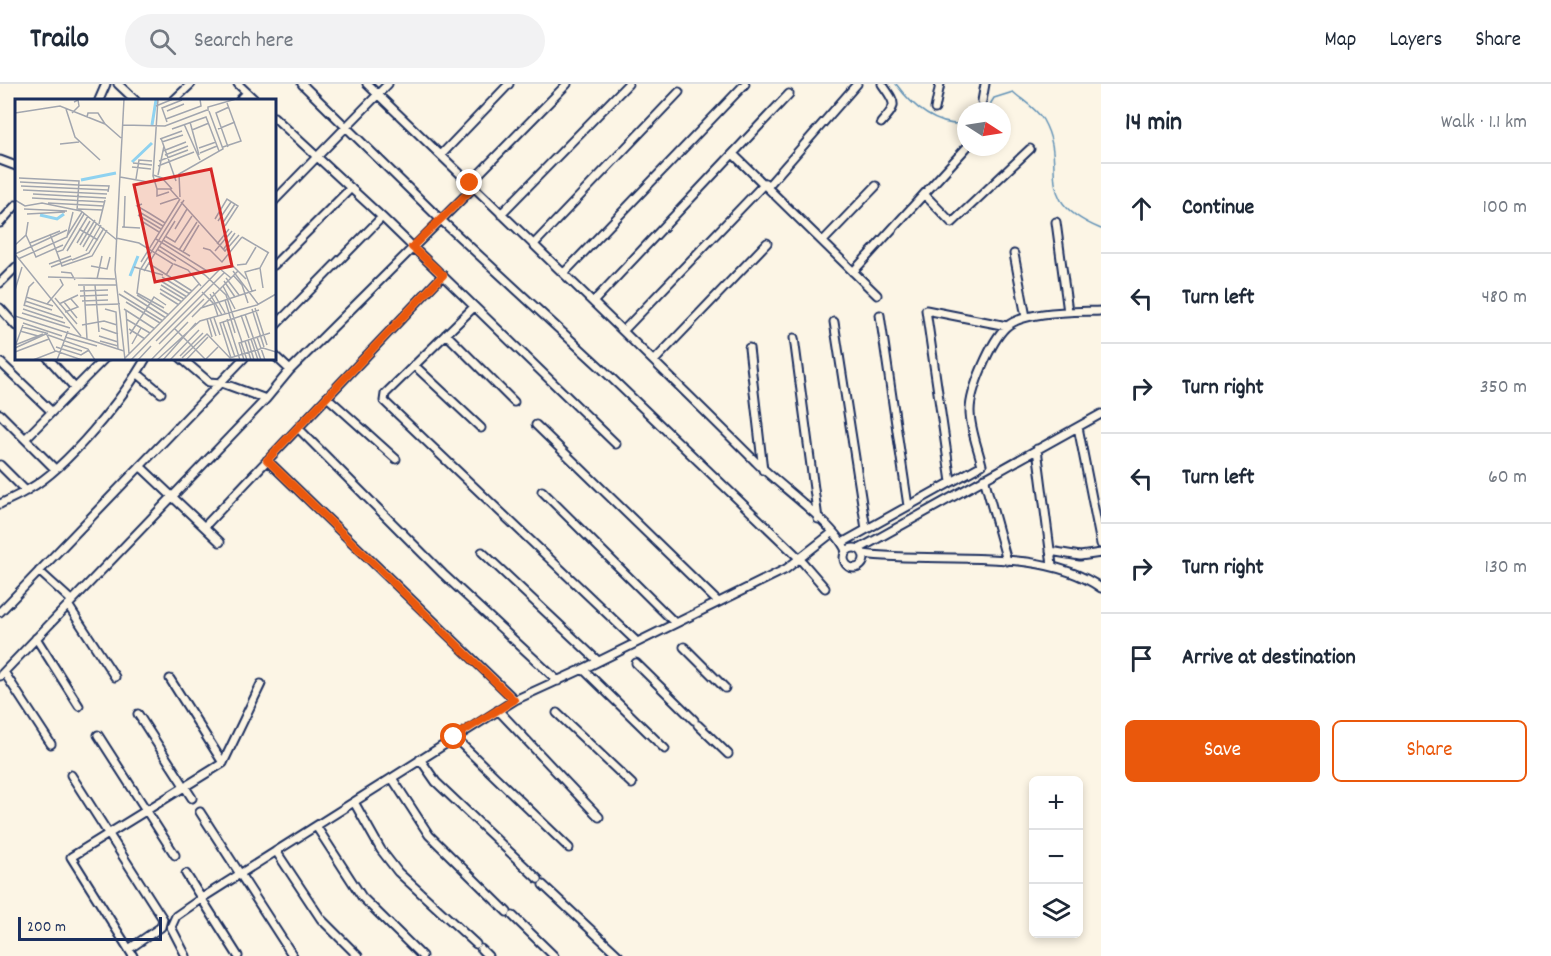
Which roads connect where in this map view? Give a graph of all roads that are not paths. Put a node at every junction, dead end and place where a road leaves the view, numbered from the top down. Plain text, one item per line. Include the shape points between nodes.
1 (106, 84) edge
2 (118, 84) edge
3 (178, 84) edge
4 (190, 84) edge
5 (238, 84) edge
6 (302, 84) edge
7 (367, 84) edge
8 (388, 84) edge
9 (509, 84) edge
10 (567, 84) edge
11 (628, 84) edge
12 (745, 84) edge
13 (857, 84) edge
14 (882, 84) edge
15 (940, 84) edge
16 (985, 84) edge
17 (185, 90) junction
18 (679, 92) dead end
19 (247, 93) junction
20 (378, 94) junction
21 (789, 94) dead end
22 (99, 99) edge
23 (134, 99) edge
24 (175, 99) edge
25 (241, 99) edge
26 (254, 99) edge
27 (982, 101) dead end
28 (934, 109) dead end
29 (276, 122) edge
30 (881, 123) dead end
31 (345, 128) junction
32 (1030, 149) dead end
33 (442, 154) junction
34 (733, 154) junction
35 (959, 156) edge
36 (317, 158) junction
37 (472, 185) junction
38 (767, 185) junction
39 (876, 186) dead end
40 (351, 188) junction
41 (924, 194) junction
42 (276, 199) edge
43 (15, 206) edge
44 (501, 214) junction
45 (382, 217) junction
46 (441, 220) junction
47 (1056, 222) dead end
48 (0, 223) edge
49 (823, 241) junction
50 (767, 243) dead end
51 (534, 244) junction
52 (412, 247) junction
53 (1014, 254) dead end
54 (276, 263) edge
55 (15, 272) edge
56 (853, 272) junction
57 (564, 273) junction
58 (443, 275) junction
59 (0, 283) edge
60 (877, 295) dead end
61 (594, 301) junction
62 (474, 307) junction
63 (0, 308) edge
64 (1101, 311) edge
65 (1068, 312) junction
66 (880, 315) dead end
67 (1026, 318) junction
68 (834, 322) dead end
69 (15, 325) edge
70 (276, 325) edge
71 (1006, 326) junction
72 (624, 330) junction
73 (446, 334) junction
74 (794, 338) dead end
75 (749, 348) dead end
76 (276, 357) edge
77 (50, 360) edge
78 (102, 360) edge
79 (145, 360) edge
80 (185, 360) edge
81 (242, 360) edge
82 (654, 361) junction
83 (0, 362) edge
84 (414, 365) junction
85 (290, 370) junction
86 (137, 373) junction
87 (222, 383) junction
88 (75, 388) junction
89 (160, 393) dead end
90 (327, 397) junction
91 (266, 399) junction
92 (514, 402) dead end
93 (51, 411) junction
94 (0, 414) edge
95 (1101, 414) edge
96 (536, 425) dead end
97 (1078, 427) junction
98 (298, 428) junction
99 (481, 428) dead end
100 (26, 438) junction
101 (616, 444) dead end
102 (1037, 448) junction
103 (396, 459) dead end
104 (267, 460) junction
105 (0, 465) edge
106 (140, 466) junction
107 (55, 469) junction
108 (763, 470) junction
109 (984, 478) junction
110 (951, 482) junction
111 (26, 491) junction
112 (542, 491) dead end
113 (173, 496) junction
114 (0, 504) edge
115 (908, 506) junction
116 (818, 519) junction
117 (205, 526) junction
118 (866, 529) junction
119 (832, 533) junction
120 (220, 542) dead end
121 (842, 543) junction
122 (1101, 544) edge
123 (846, 551) junction
124 (861, 551) junction
125 (1050, 551) junction
126 (482, 552) dead end
127 (1101, 553) edge
128 (889, 557) junction
129 (799, 558) junction
130 (1007, 561) junction
131 (862, 564) junction
132 (1052, 565) junction
133 (39, 572) junction
134 (825, 588) dead end
135 (1101, 588) edge
136 (718, 602) junction
137 (70, 603) junction
138 (0, 612) edge
139 (675, 623) junction
140 (36, 638) junction
141 (637, 642) junction
142 (684, 647) dead end
143 (598, 661) junction
144 (636, 663) dead end
145 (583, 669) junction
146 (2, 674) edge
147 (115, 677) dead end
148 (170, 679) dead end
149 (558, 681) junction
150 (261, 684) dead end
151 (725, 688) dead end
152 (514, 700) junction
153 (79, 706) dead end
154 (498, 710) junction
155 (557, 713) dead end
156 (138, 714) dead end
157 (99, 735) dead end
158 (454, 737) junction
159 (51, 744) dead end
160 (665, 749) dead end
161 (728, 754) dead end
162 (420, 759) junction
163 (224, 763) junction
164 (71, 775) dead end
165 (392, 778) junction
166 (632, 784) dead end
167 (185, 787) junction
168 (192, 798) dead end
169 (354, 802) junction
170 (147, 810) junction
171 (200, 812) dead end
172 (599, 817) dead end
173 (316, 826) junction
174 (108, 834) junction
175 (569, 848) dead end
176 (276, 851) junction
177 (175, 855) dead end
178 (240, 873) junction
179 (186, 874) dead end
180 (202, 898) junction
181 (129, 949) junction
182 (134, 956) edge
183 (186, 956) edge
184 (238, 956) edge
185 (293, 956) edge
186 (358, 956) edge
187 (422, 956) edge
188 (488, 956) edge
189 (554, 956) edge
190 (619, 956) edge

1 - 22 street
2 - 23 street
3 - 17 street
4 - 17 street
5 - 19 street
6 - 31 street
7 - 20 street
8 - 20 street
9 - 33 street
10 - 37 street
11 - 44 street
12 - 57 street
13 - 38 street
14 - 30 street via 895,103
15 - 28 street
16 - 27 street
17 - 24 street
18 - 51 street
19 - 25 street
19 - 26 street
20 - 31 street
20 - 33 street
21 - 34 street
29 - 36 street
31 - 36 street
31 - 46 street
32 - 41 street via 952,223
33 - 37 street
34 - 38 street
34 - 61 street
35 - 41 street
36 - 40 street
36 - 42 street
37 - 44 street
37 - 46 street
38 - 49 street
38 - 72 street
39 - 49 street
40 - 45 street
40 - 54 street
41 - 56 street
43 - 48 street
44 - 51 street
45 - 52 street
45 - 70 street
46 - 52 street
46 - 129 street
47 - 65 street
49 - 56 street
50 - 82 street
51 - 57 street
52 - 58 street
52 - 85 street
53 - 67 street
55 - 59 street
56 - 60 street
57 - 61 street
58 - 62 street
58 - 90 street
61 - 72 street
62 - 73 street
62 - 101 street
63 - 69 street
64 - 65 street
65 - 67 street
66 - 115 street
67 - 71 street
68 - 118 street
71 - 110 street via 986,355 970,410 982,465
71 - 110 street via 926,310
72 - 82 street
73 - 84 street
73 - 92 street
74 - 116 street
75 - 108 street
76 - 85 street
77 - 88 street
78 - 88 street
79 - 86 street
80 - 87 street via 209,382
81 - 87 street
82 - 108 street
83 - 93 street
84 - 99 street
84 - 141 street via 385,394 384,401
85 - 91 street
86 - 89 street
86 - 107 street via 94,428
87 - 91 street
87 - 106 street
88 - 93 street
90 - 98 street
90 - 103 street
91 - 113 street
93 - 100 street
94 - 100 street
95 - 97 street
96 - 136 street
97 - 102 street
97 - 122 street
98 - 104 street
98 - 149 street via 443,574
100 - 107 street
102 - 109 street
102 - 125 street
104 - 117 street
104 - 152 street
105 - 111 street
106 - 113 street
106 - 133 street
107 - 111 street
108 - 116 street
109 - 124 street
109 - 130 street
110 - 115 street
111 - 114 street
112 - 139 street
113 - 117 street
113 - 137 street
115 - 118 street
116 - 119 street
117 - 120 street
118 - 121 street
119 - 121 street
119 - 129 street
121 - 123 street
123 - 124 street
123 - 131 street via 847,566 857,568
124 - 128 street
124 - 131 street
125 - 127 street via 1080,556
125 - 132 street
126 - 143 street
128 - 130 street
128 - 131 street
129 - 134 street
129 - 136 street via 786,569
130 - 132 street
132 - 135 street
133 - 137 street
133 - 138 street
136 - 139 street
137 - 140 street
137 - 147 street
139 - 141 street
140 - 146 street
140 - 153 street
141 - 143 street
142 - 151 street
143 - 145 street
144 - 161 street
145 - 149 street
145 - 160 street
146 - 159 street
148 - 163 street
149 - 152 street
150 - 163 street
152 - 154 street
154 - 158 street
154 - 172 street
155 - 166 street
156 - 167 street
157 - 170 street
158 - 162 street
158 - 175 street
162 - 165 street
162 - 190 street via 436,782
163 - 167 street
164 - 174 street
165 - 169 street
165 - 189 street via 429,835
167 - 168 street
167 - 170 street
169 - 173 street
169 - 188 street via 398,872
170 - 174 street
170 - 177 street
171 - 178 street
173 - 176 street
173 - 187 street via 362,897
174 - 181 street via 163,919 161,927
174 - 181 street via 71,857
176 - 178 street
176 - 186 street via 321,919
178 - 180 street
178 - 185 street
179 - 180 street
180 - 183 street via 176,916 171,927
180 - 184 street
181 - 182 street

